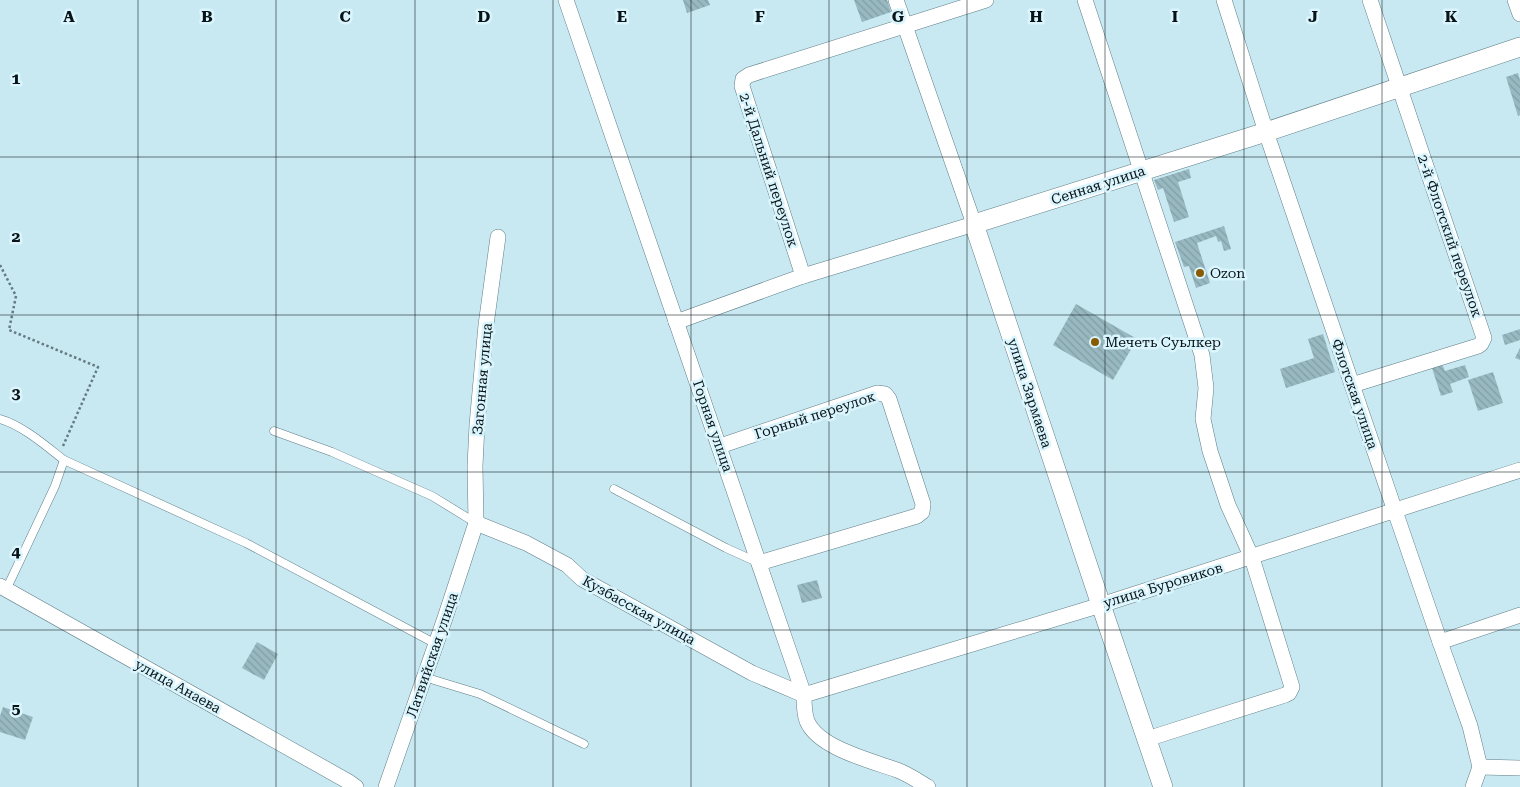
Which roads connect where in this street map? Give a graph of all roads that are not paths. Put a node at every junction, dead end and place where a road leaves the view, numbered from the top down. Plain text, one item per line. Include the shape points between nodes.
1 (566, 0) edge
2 (896, 0) edge
3 (986, 0) edge
4 (1084, 0) edge
5 (1224, 0) edge
6 (1370, 0) edge
7 (1515, 0) edge
8 (1520, 14) edge
9 (905, 26) junction
10 (1520, 47) edge
11 (1400, 87) junction
12 (1266, 132) junction
13 (1142, 172) junction
14 (974, 224) junction
15 (498, 237) dead end
16 (803, 276) junction
17 (676, 322) junction
18 (1352, 385) junction
19 (0, 419) edge
20 (274, 432) dead end
21 (720, 446) junction
22 (64, 460) junction
23 (1520, 470) edge
24 (614, 489) dead end
25 (1394, 511) junction
26 (476, 522) junction
27 (1252, 558) junction
28 (759, 563) junction
29 (3, 588) edge
30 (1101, 605) junction
31 (1520, 614) edge
32 (1440, 642) junction
33 (436, 644) junction
34 (424, 677) junction
35 (804, 695) junction
36 (1147, 739) junction
37 (584, 744) dead end
38 (1480, 767) junction
39 (1520, 768) edge
40 (356, 787) edge
41 (386, 787) edge
42 (928, 787) edge
43 (1163, 787) edge
44 (1473, 787) edge

1 - 17 street, Горная улица
2 - 9 street, улица Зармаева
3 - 9 street, 2-й Дальний переулок
4 - 13 street
5 - 12 street, Флотская улица
6 - 11 street, 2-й Флотский переулок
7 - 8 street
9 - 14 street, улица Зармаева
9 - 16 street, 2-й Дальний переулок via 743,79 742,86
10 - 11 street, Сенная улица
11 - 12 street, Сенная улица
11 - 18 street, 2-й Флотский переулок via 1484,338 1478,346
12 - 13 street, Сенная улица
12 - 18 street, Флотская улица
13 - 14 street, Сенная улица
13 - 27 street via 1202,355 1206,388 1203,419 1210,451 1228,505
14 - 16 street, Сенная улица
14 - 30 street, улица Зармаева
15 - 26 street, Загонная улица via 477,425
16 - 17 street, Сенная улица
17 - 21 street, Горная улица
18 - 25 street, Флотская улица
19 - 22 lane via 40,441
20 - 26 lane via 332,452 423,492
21 - 28 street, Горная улица
21 - 28 street, Горный переулок via 878,393 890,399 923,504 922,512
22 - 29 lane via 55,486
22 - 33 lane via 246,543
23 - 25 street, улица Буровиков
24 - 28 lane
25 - 27 street, улица Буровиков
25 - 32 street, Флотская улица
26 - 33 street, Латвийская улица
26 - 35 street, Кузбасская улица via 526,543 566,565 582,579 752,673
27 - 30 street, улица Буровиков
27 - 36 street via 1292,683 1291,690 1285,695
28 - 35 street, Горная улица
29 - 40 street, улица Анаева
30 - 35 street, улица Буровиков
30 - 36 street, улица Зармаева
31 - 32 street
32 - 38 street, Флотская улица via 1470,726
33 - 34 street, Латвийская улица
34 - 37 lane via 480,694
34 - 41 street, Латвийская улица
35 - 42 street, Горная улица via 808,722 831,745 899,771
36 - 43 street, улица Зармаева
38 - 39 street
38 - 44 street

